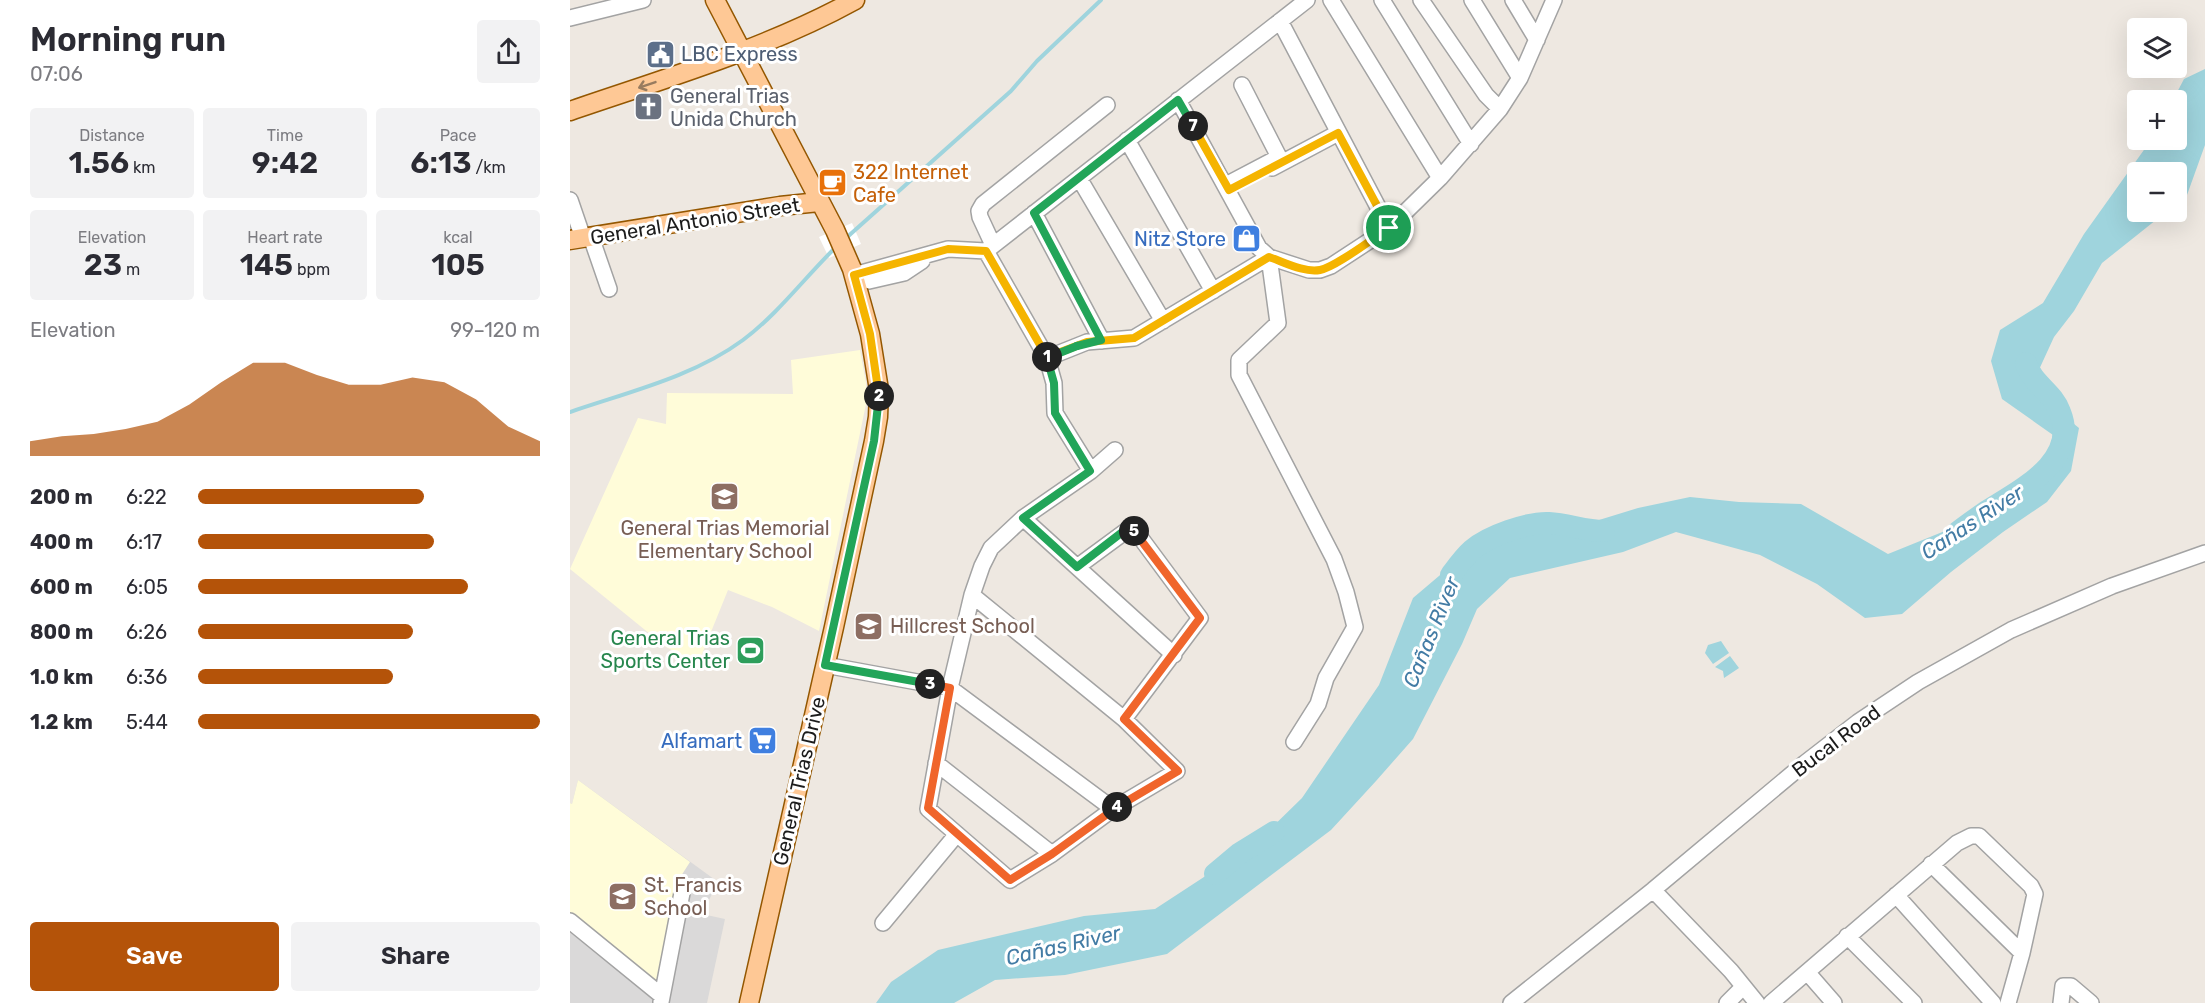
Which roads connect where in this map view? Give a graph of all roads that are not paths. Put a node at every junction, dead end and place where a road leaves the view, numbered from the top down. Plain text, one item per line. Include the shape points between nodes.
1 (643, 0) edge
2 (715, 0) edge
3 (855, 0) edge
4 (1307, 0) edge
5 (1331, 0) edge
6 (1382, 0) edge
7 (1421, 0) edge
8 (1472, 0) edge
9 (1513, 0) edge
10 (1554, 0) edge
11 (570, 18) edge
12 (1280, 21) junction
13 (1537, 40) junction
14 (742, 51) junction
15 (1520, 78) junction
16 (1242, 85) dead end
17 (1178, 100) junction
18 (1107, 105) dead end
19 (1500, 109) junction
20 (570, 111) edge
21 (1338, 133) junction
22 (1127, 140) junction
23 (1471, 144) junction
24 (1079, 178) junction
25 (1440, 178) junction
26 (1228, 187) junction
27 (570, 200) edge
28 (819, 202) junction
29 (1034, 213) junction
30 (1389, 228) junction
31 (581, 238) edge
32 (989, 248) junction
33 (1269, 257) junction
34 (855, 279) junction
35 (609, 289) dead end
36 (1213, 291) junction
37 (1162, 321) junction
38 (1101, 340) junction
39 (1047, 358) junction
40 (1115, 450) dead end
41 (1090, 471) junction
42 (1023, 518) junction
43 (2205, 553) edge
44 (1077, 567) junction
45 (972, 594) junction
46 (1174, 655) junction
47 (825, 665) junction
48 (950, 688) junction
49 (1124, 719) junction
50 (1294, 742) dead end
51 (936, 763) junction
52 (1113, 809) junction
53 (957, 834) junction
54 (1052, 854) junction
55 (1931, 864) junction
56 (1653, 890) junction
57 (682, 893) dead end
58 (1896, 895) junction
59 (570, 921) edge
60 (883, 923) dead end
61 (1847, 936) junction
62 (2022, 953) junction
63 (1807, 972) junction
64 (1743, 987) junction
65 (1531, 997) edge
66 (662, 1000) edge
67 (748, 1003) edge
68 (1511, 1003) edge
69 (1727, 1003) edge
70 (1757, 1003) edge
71 (1771, 1003) edge
72 (1834, 1003) edge
73 (1914, 1003) edge
74 (1993, 1003) edge
75 (2008, 1003) edge
76 (2061, 1003) edge
77 (2091, 1003) edge

1 - 11 street
2 - 14 main road, General Trias Drive
3 - 14 main road
4 - 12 street
5 - 25 street
6 - 23 street
7 - 19 street via 1486,95
8 - 15 street
9 - 13 street
10 - 13 street
12 - 17 street
12 - 21 street
13 - 15 street
14 -> 20 main road
14 - 28 main road, General Trias Drive
15 - 19 street
16 - 26 street via 1279,157
17 - 22 street
17 - 26 street
18 - 32 street via 983,204 979,211
19 - 23 street
21 - 26 street
21 - 30 street
22 - 24 street
22 - 36 street
23 - 25 street
24 - 29 street
24 - 37 street
25 - 30 street
26 - 33 street via 1259,248
27 - 31 street
28 - 31 main road, General Antonio Street
28 - 34 main road, General Trias Drive
29 - 32 street
29 - 38 street
30 - 33 street via 1320,270
31 - 35 street
32 - 34 street via 948,249 904,273
32 - 39 street
33 - 36 street
33 - 50 street via 1278,323 1239,360 1239,375 1334,559 1355,627 1326,678 1318,704
34 - 47 main road, General Trias Drive via 870,334 879,390 878,417
36 - 37 street
37 - 38 street via 1134,338
38 - 39 street
39 - 41 street via 1054,383 1055,413
40 - 41 street
41 - 42 street
42 - 44 street
42 - 45 street via 991,548
43 - 56 street, Bucal Road via 2112,586 2011,630 1918,682 1814,756
44 - 46 street
44 - 46 street via 1125,530 1130,528 1137,533 1200,618
45 - 48 street
45 - 49 street
46 - 49 street
47 - 48 street
47 - 67 main road, General Trias Drive
48 - 51 street
48 - 52 street
49 - 52 street via 1178,771
51 - 53 street via 928,808
51 - 54 street
52 - 54 street
53 - 54 street via 1010,880
53 - 60 street
55 - 58 street
55 - 62 street
55 - 62 street via 1957,843 1979,836 2031,886 2035,894
56 - 64 street
56 - 65 street, Bucal Road
57 - 66 street
58 - 61 street
58 - 74 street
59 - 66 street
61 - 63 street
61 - 73 street
62 - 75 street
63 - 71 street
63 - 72 street
64 - 69 street
64 - 70 street
65 - 68 street, Bucal Road
76 - 77 street via 2063,986 2071,986

